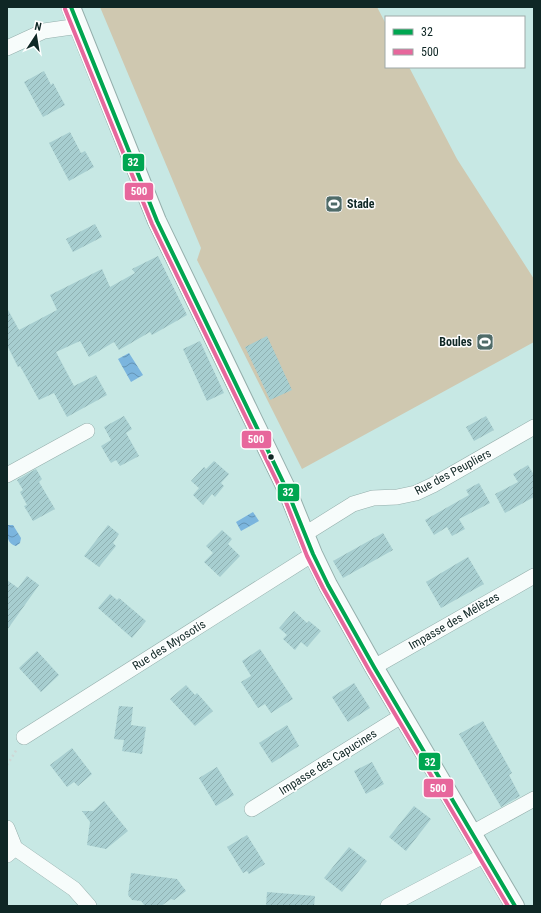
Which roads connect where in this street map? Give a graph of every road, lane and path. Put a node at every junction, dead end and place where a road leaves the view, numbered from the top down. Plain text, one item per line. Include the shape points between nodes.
1 (71, 7) edge
2 (80, 26) junction
3 (7, 48) edge
4 (534, 427) edge
5 (87, 432) dead end
6 (7, 475) edge
7 (305, 534) junction
8 (313, 554) junction
9 (534, 576) edge
10 (374, 667) junction
11 (403, 715) junction
12 (24, 737) dead end
13 (534, 800) edge
14 (252, 809) dead end
15 (7, 828) edge
16 (472, 833) junction
17 (11, 851) edge
18 (485, 855) junction
19 (88, 906) edge
20 (388, 906) edge
21 (515, 906) edge

1 - 2 street
2 - 3 street via 44,31
2 - 7 street via 157,221 287,490
4 - 7 street, Rue des Peupliers via 433,486 416,493 373,498 353,504
5 - 6 street
7 - 8 street
8 - 10 street
8 - 12 street, Rue des Myosotis
9 - 10 street, Impasse des Mélèzes
10 - 11 street
11 - 14 street, Impasse des Capucines
11 - 16 street
13 - 16 street
15 - 17 street
16 - 18 street
17 - 19 street via 74,890
18 - 20 street
18 - 21 street

